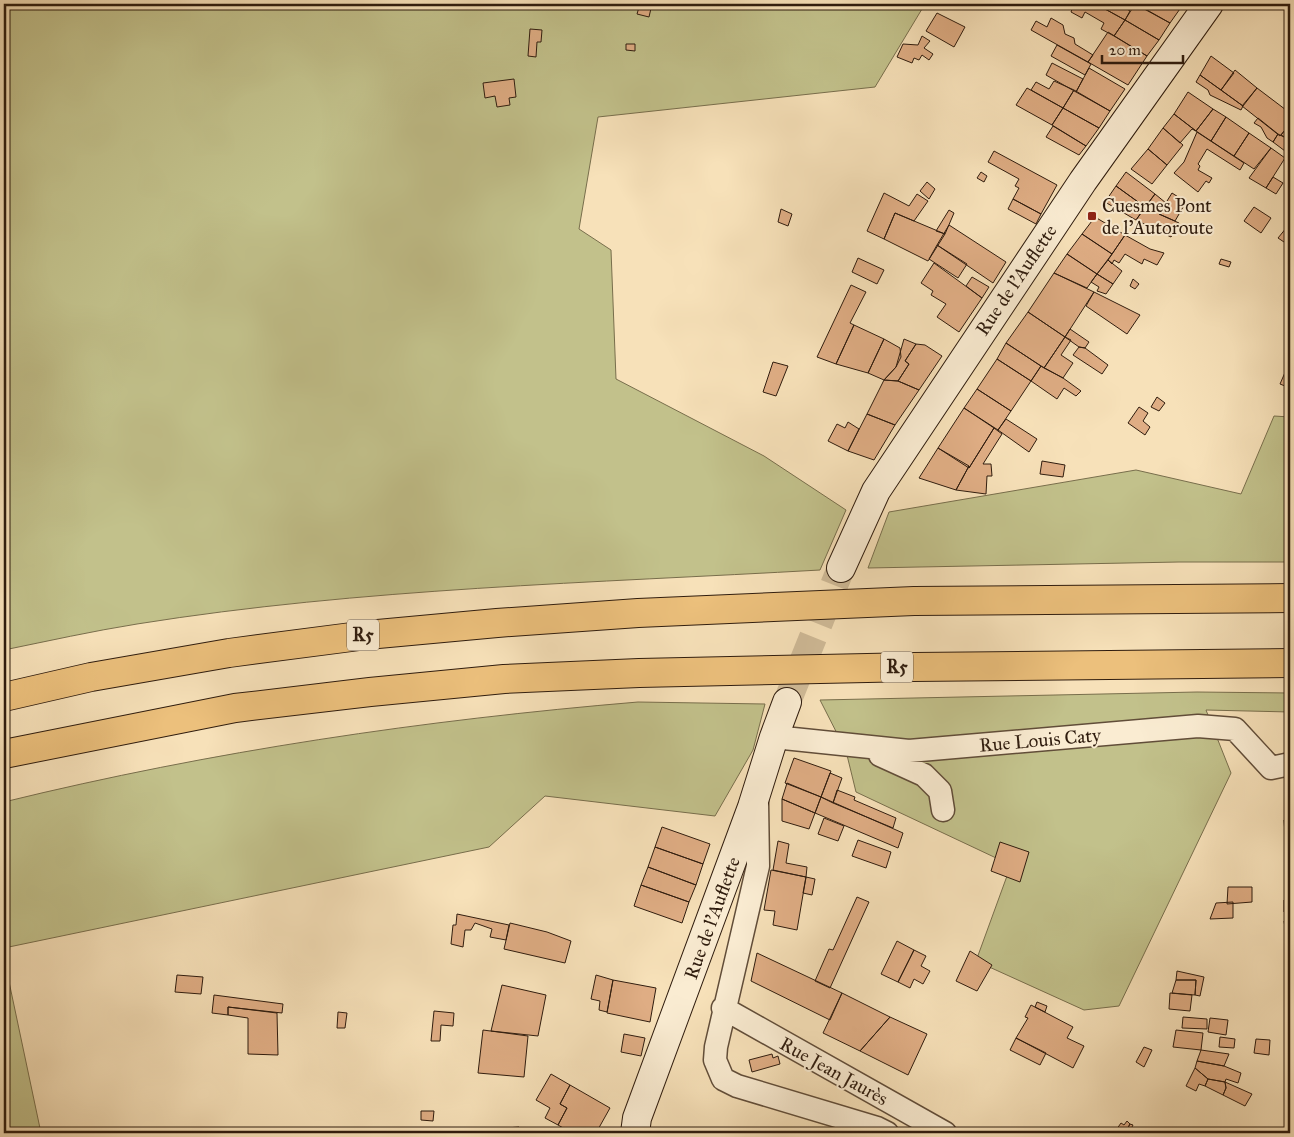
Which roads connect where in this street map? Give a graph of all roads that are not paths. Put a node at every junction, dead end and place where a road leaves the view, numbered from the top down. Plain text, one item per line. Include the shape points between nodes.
1 (1209, 4) edge
2 (842, 568) tunnel mouth
3 (1290, 598) edge
4 (1290, 664) edge
5 (91, 677) junction
6 (4, 689) edge
7 (4, 697) edge
8 (787, 702) tunnel mouth
9 (774, 737) junction
10 (860, 748) junction
11 (4, 754) edge
12 (1290, 764) edge
13 (757, 790) junction
14 (943, 810) dead end
15 (723, 1008) junction
16 (632, 1128) edge
17 (886, 1133) edge
18 (945, 1133) edge

1 - 2 street, Rue de l'Auflette via 1083,181 876,491
3 - 5 highway, R5 via 914,601 638,613 367,635 229,653
4 - 11 highway, R5 via 914,667 639,673 504,680 235,708
5 - 6 highway
5 - 7 highway, R5
8 - 9 street, Rue de l'Auflette
9 - 10 street, Rue Louis Caty
9 - 13 street, Rue de l'Auflette
10 - 12 street, Rue Louis Caty via 909,751 1198,726 1235,730 1271,768
10 - 14 street via 924,775 940,791
13 - 15 street, Rue Jean Jaurès via 758,866
13 - 16 street, Rue de l'Auflette via 670,1034
15 - 17 street, Rue Jean Jaurès via 715,1060 723,1079
15 - 18 street, Rue Jean Jaurès

